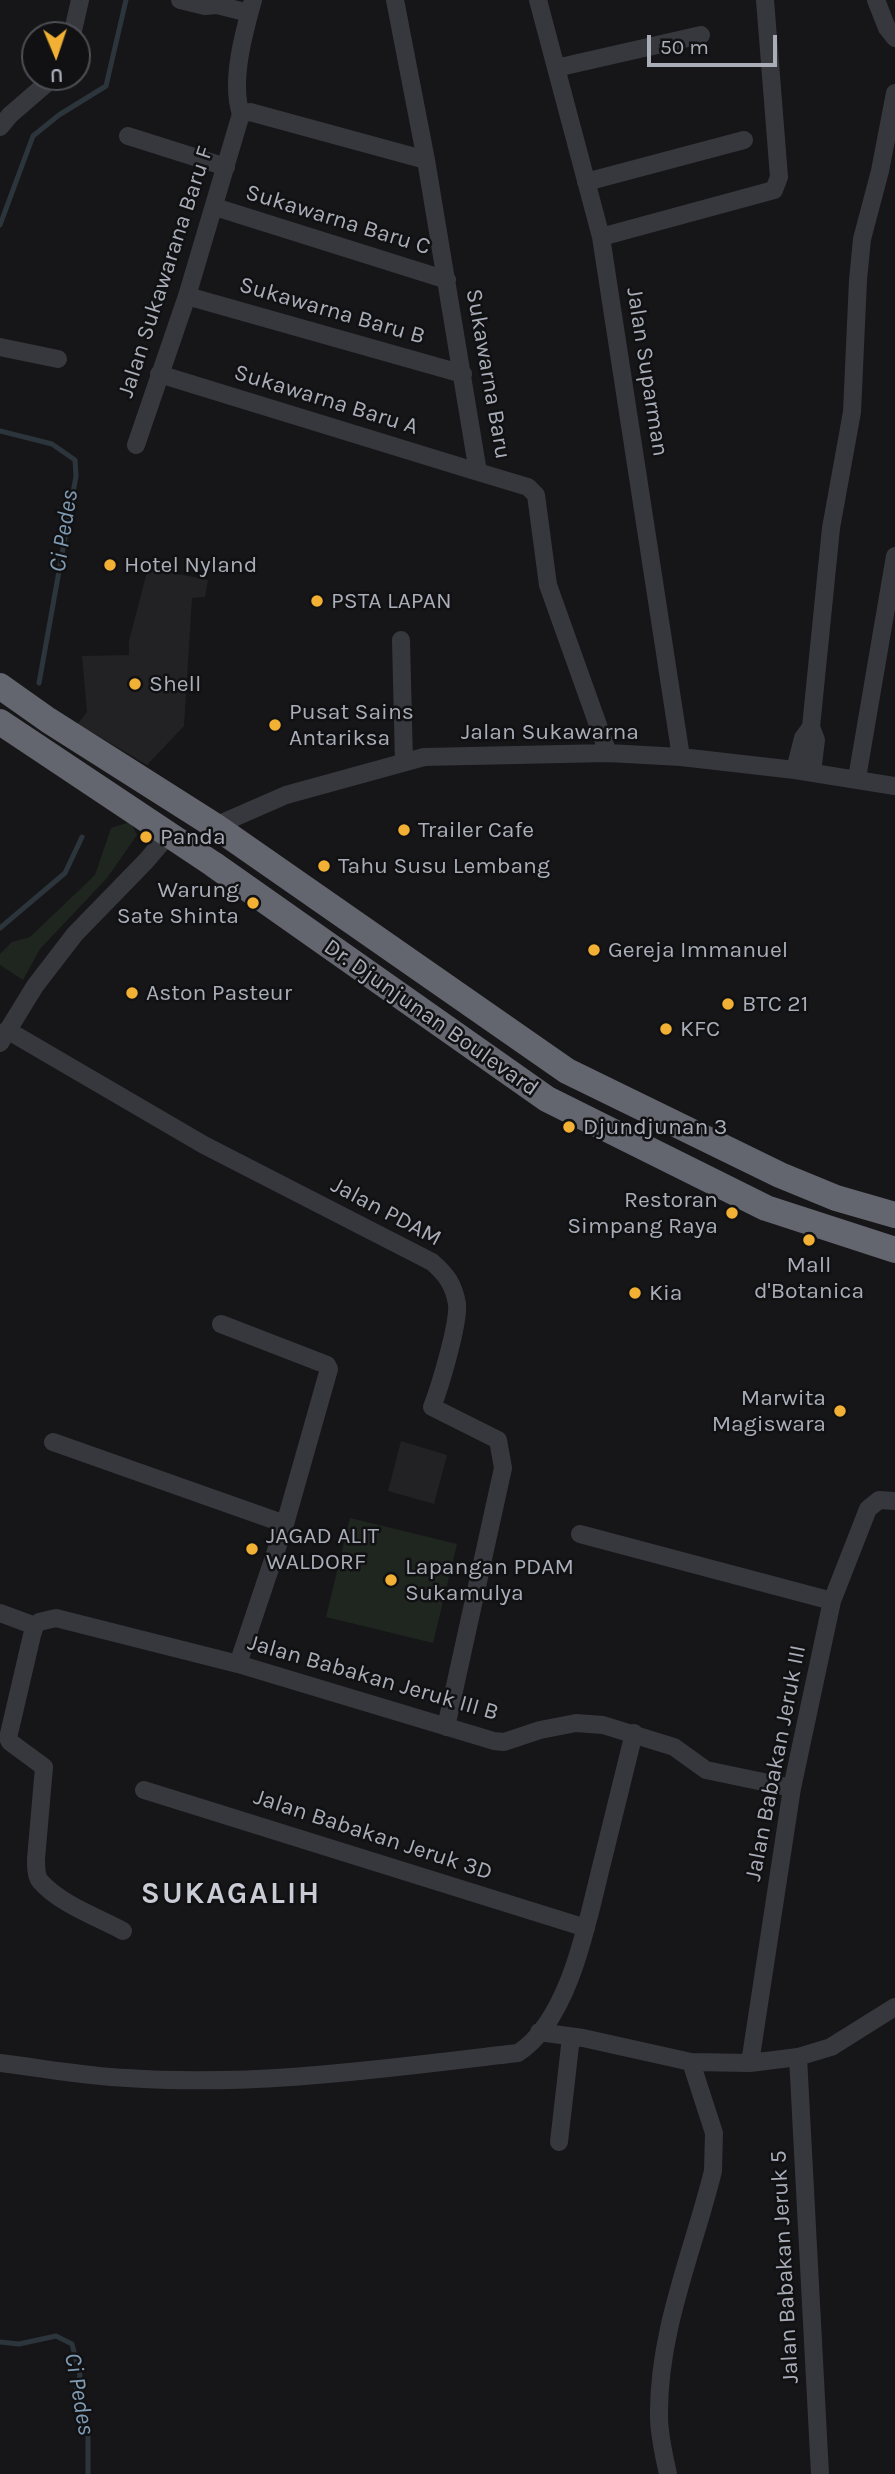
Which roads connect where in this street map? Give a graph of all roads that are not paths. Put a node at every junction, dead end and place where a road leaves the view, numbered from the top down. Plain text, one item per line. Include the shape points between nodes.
1 (80, 0) edge
2 (180, 0) edge
3 (395, 0) edge
4 (538, 0) edge
5 (765, 0) edge
6 (876, 0) edge
7 (251, 7) edge
8 (75, 21) edge
9 (701, 35) dead end
10 (895, 38) edge
11 (556, 68) junction
12 (37, 91) edge
13 (895, 93) edge
14 (241, 114) junction
15 (0, 127) edge
16 (128, 136) dead end
17 (744, 140) dead end
18 (426, 160) junction
19 (226, 167) junction
20 (586, 182) junction
21 (215, 207) junction
22 (601, 237) junction
23 (447, 280) junction
24 (187, 296) junction
25 (0, 347) edge
26 (58, 359) dead end
27 (159, 374) junction
28 (463, 374) junction
29 (136, 445) dead end
30 (478, 472) junction
31 (895, 556) edge
32 (401, 640) dead end
33 (0, 686) edge
34 (0, 722) edge
35 (608, 753) junction
36 (681, 757) junction
37 (404, 762) junction
38 (804, 771) junction
39 (857, 778) junction
40 (895, 786) edge
41 (215, 826) junction
42 (169, 834) junction
43 (3, 1036) edge
44 (895, 1215) edge
45 (895, 1250) edge
46 (221, 1324) dead end
47 (53, 1442) dead end
48 (895, 1501) edge
49 (285, 1524) junction
50 (580, 1534) dead end
51 (832, 1601) junction
52 (0, 1613) edge
53 (35, 1626) junction
54 (238, 1664) junction
55 (446, 1727) junction
56 (634, 1733) junction
57 (792, 1788) junction
58 (145, 1790) dead end
59 (586, 1928) junction
60 (123, 1931) dead end
61 (895, 2007) edge
62 (540, 2032) junction
63 (571, 2036) junction
64 (798, 2057) junction
65 (691, 2062) junction
66 (0, 2063) edge
67 (750, 2063) junction
68 (559, 2142) dead end
69 (668, 2474) edge
70 (820, 2474) edge

1 - 8 street
2 - 7 street via 205,6
3 - 18 street, Sukawarna Baru
4 - 11 street, Jalan Suparman
5 - 22 street via 779,177 774,190
6 - 10 street
7 - 14 street, Jalan Sukawarana Baru F via 240,60 237,103
9 - 11 street
11 - 20 street, Jalan Suparman
12 - 15 street
13 - 38 street via 862,239 852,412 831,528 811,727 816,740
14 - 18 street
14 - 19 street, Jalan Sukawarana Baru F
16 - 19 street
17 - 20 street
18 - 23 street, Sukawarna Baru
19 - 21 street, Jalan Sukawarana Baru F
20 - 22 street, Jalan Suparman
21 - 23 street, Sukawarna Baru C
21 - 24 street, Jalan Sukawarana Baru F
22 - 36 street, Jalan Suparman
23 - 28 street, Sukawarna Baru
24 - 27 street, Jalan Sukawarana Baru F
24 - 28 street, Sukawarna Baru B
25 - 26 street
27 - 29 street, Jalan Sukawarana Baru F
27 - 30 street, Sukawarna Baru A
28 - 30 street, Sukawarna Baru
30 - 35 street, Sukawarna Baru via 528,487 536,495 548,585
31 - 39 street
32 - 37 street
33 - 41 highway, Dr. Djunjunan Boulevard
34 - 42 highway, Dr. Djunjunan Boulevard
35 - 36 street, Jalan Sukawarna
35 - 37 street, Jalan Sukawarna via 424,757
36 - 38 street, Jalan Sukawarna
37 - 41 street, Jalan Sukawarna via 286,795
38 - 39 street, Jalan Sukawarna
39 - 40 street, Jalan Sukawarna
41 - 44 highway, Dr. Djunjunan Boulevard via 567,1071 780,1174 836,1198
42 - 43 street via 75,934
42 - 45 highway, Dr. Djunjunan Boulevard via 547,1099 766,1208
43 - 55 street, Jalan PDAM via 432,1262 445,1273 457,1306 432,1407 498,1440 503,1468
46 - 49 street via 329,1369
47 - 49 street
48 - 51 street, Jalan Babakan Jeruk III via 880,1500 868,1509
49 - 54 street
50 - 51 street
51 - 57 street, Jalan Babakan Jeruk III
52 - 53 street
53 - 54 street, Jalan Babakan Jeruk III B via 56,1618
53 - 60 street via 8,1738 44,1767 38,1880 61,1898
54 - 55 street, Jalan Babakan Jeruk III B
55 - 56 street, Jalan Babakan Jeruk III B via 504,1742 576,1723
56 - 57 street, Jalan Babakan Jeruk III B via 674,1747 706,1770
56 - 59 street
57 - 67 street, Jalan Babakan Jeruk III
58 - 59 street, Jalan Babakan Jeruk 3D
59 - 62 street via 560,2002
61 - 64 street via 831,2047
62 - 63 street
62 - 66 street via 518,2053 319,2076 126,2078
63 - 65 street
63 - 68 street
64 - 67 street
64 - 70 street, Jalan Babakan Jeruk 5
65 - 67 street
65 - 69 street via 714,2133 715,2150 662,2365 659,2422

